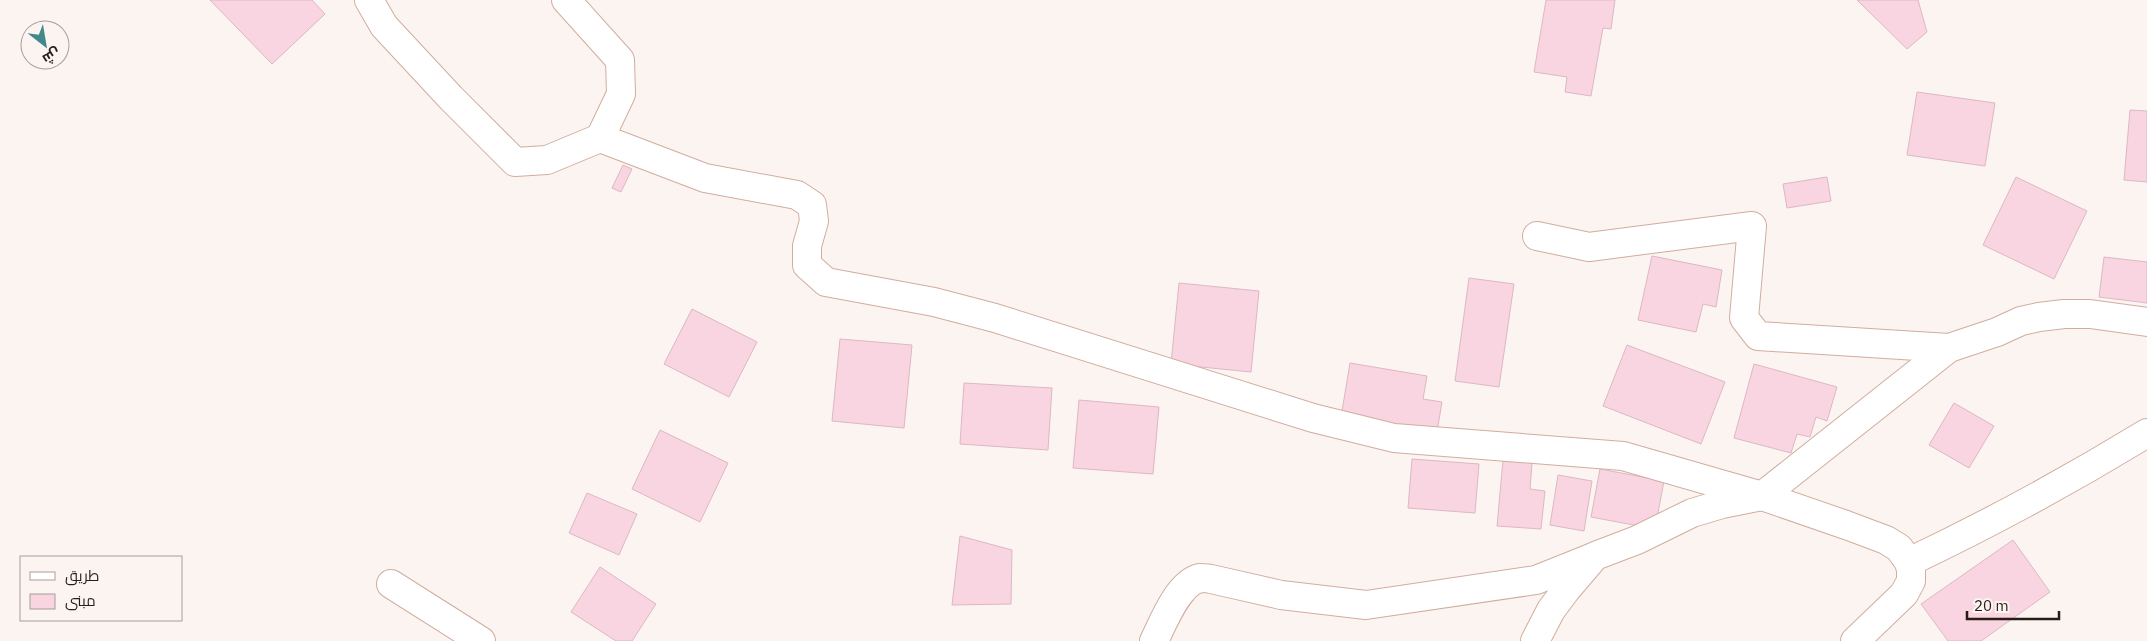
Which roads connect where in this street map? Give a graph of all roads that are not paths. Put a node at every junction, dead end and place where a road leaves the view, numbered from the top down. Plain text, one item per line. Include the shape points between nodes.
1 (369, 0) edge
2 (566, 0) edge
3 (600, 138) junction
4 (1538, 236) dead end
5 (2147, 322) edge
6 (1950, 348) junction
7 (2147, 433) edge
8 (1762, 496) junction
9 (1595, 556) junction
10 (1909, 562) junction
11 (391, 584) dead end
12 (481, 641) edge
13 (1154, 641) edge
14 (1535, 641) edge
15 (1855, 641) edge

1 - 3 street via 384,26 515,162 547,160
2 - 3 street via 620,60 621,94
3 - 8 street via 704,178 797,195 812,204 814,221 807,246 807,265 826,282 934,302 995,318 1313,418 1394,438 1623,456
4 - 6 street via 1589,247 1752,226 1744,318 1758,336
5 - 6 street via 2090,314 2047,316 2021,321
6 - 8 street
7 - 10 street via 1976,530
8 - 9 street via 1692,513
8 - 10 street via 1886,540 1899,548
9 - 13 street via 1536,580 1366,605 1281,595 1200,578 1181,592
9 - 14 street via 1566,590
10 - 15 street via 1911,581 1904,594
11 - 12 street

